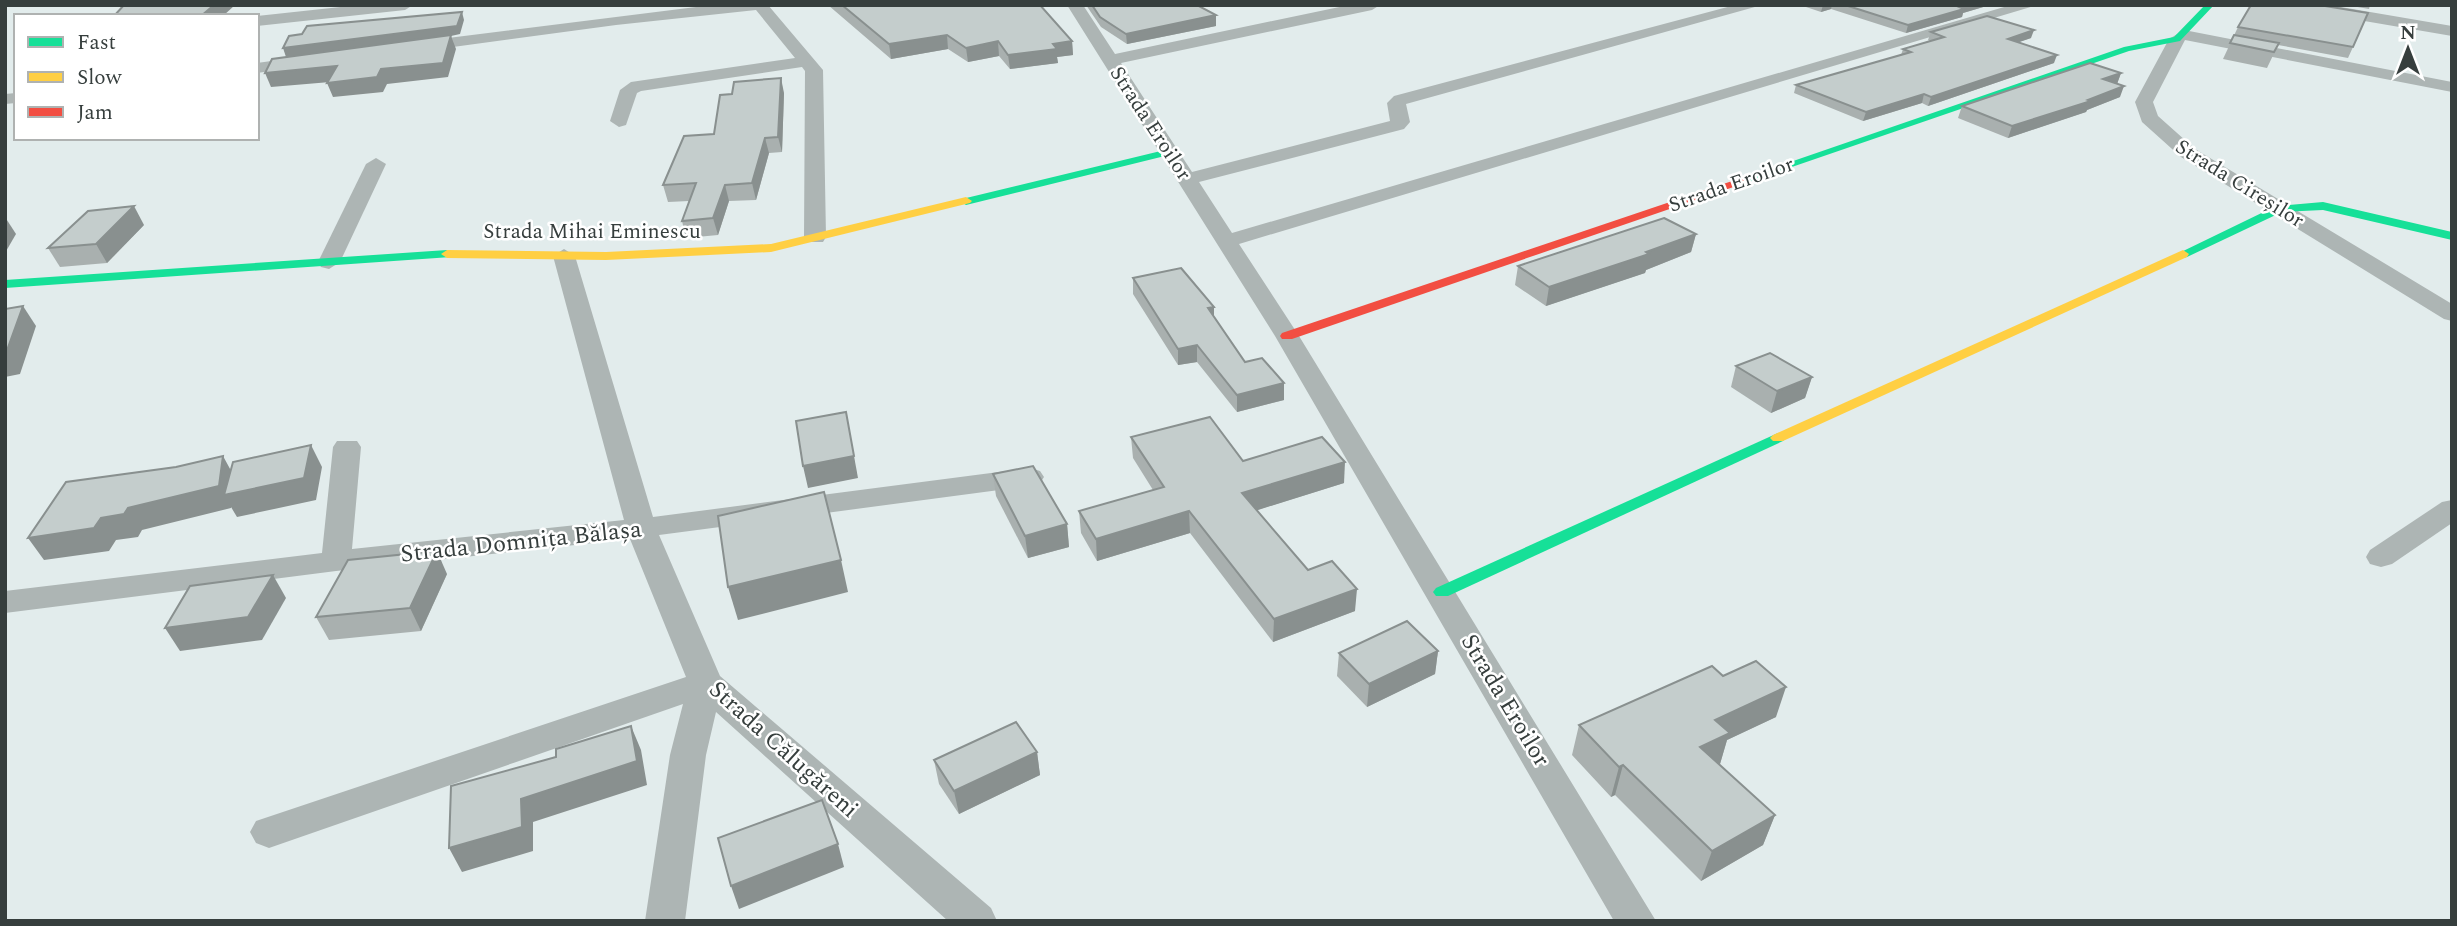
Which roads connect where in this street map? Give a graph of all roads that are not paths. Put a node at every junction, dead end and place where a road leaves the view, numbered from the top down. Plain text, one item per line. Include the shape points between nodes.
1 (300, 5) edge
2 (405, 5) edge
3 (759, 5) edge
4 (1075, 5) edge
5 (1372, 5) edge
6 (1754, 5) edge
7 (2029, 5) edge
8 (2210, 5) edge
9 (2300, 5) edge
10 (263, 19) edge
11 (2452, 32) edge
12 (2180, 37) junction
13 (395, 50) edge
14 (326, 59) edge
15 (1110, 60) junction
16 (807, 61) junction
17 (259, 68) edge
18 (2452, 87) edge
19 (619, 121) dead end
20 (1169, 152) junction
21 (376, 164) dead end
22 (1187, 179) junction
23 (2280, 209) junction
24 (2452, 236) edge
25 (815, 237) junction
26 (1227, 242) junction
27 (564, 256) junction
28 (329, 262) junction
29 (5, 284) edge
30 (2452, 314) edge
31 (1287, 336) junction
32 (347, 447) dead end
33 (1037, 476) edge
34 (2452, 509) edge
35 (641, 528) junction
36 (2381, 557) dead end
37 (336, 561) junction
38 (1442, 592) junction
39 (5, 602) edge
40 (706, 683) junction
41 (269, 832) dead end
42 (665, 921) edge
43 (976, 921) edge
44 (1636, 921) edge

1 - 10 street
2 - 10 street
3 - 13 street
3 - 16 street
4 - 15 street, Strada Eroilor
5 - 15 street
6 - 22 street via 1400,100 1396,103 1401,122 1397,125
7 - 26 street
8 - 12 street, Strada Cireșilor
9 - 11 street
12 - 18 street
12 - 23 street, Strada Cireșilor via 2146,94 2144,110 2188,153
12 - 31 street, Strada Eroilor via 2127,49
14 - 17 street
15 - 20 street, Strada Eroilor
16 - 19 street via 637,86 629,90
16 - 25 street via 814,70
20 - 22 street, Strada Eroilor
20 - 25 street, Strada Mihai Eminescu
21 - 28 street
22 - 26 street, Strada Eroilor
23 - 24 street via 2323,206
23 - 30 street, Strada Cireșilor
23 - 38 street
25 - 27 street, Strada Mihai Eminescu via 742,251
26 - 31 street, Strada Eroilor
27 - 28 street, Strada Mihai Eminescu via 460,253
27 - 35 street, Strada Călugăreni
28 - 29 street, Strada Mihai Eminescu
31 - 38 street, Strada Eroilor
32 - 37 street
33 - 35 street, Strada Domnița Bălașa
34 - 36 street
35 - 37 street, Strada Domnița Bălașa
35 - 40 street, Strada Călugăreni
37 - 39 street, Strada Domnița Bălașa
38 - 44 street, Strada Eroilor
40 - 41 street
40 - 42 street via 688,755
40 - 43 street, Strada Călugăreni

